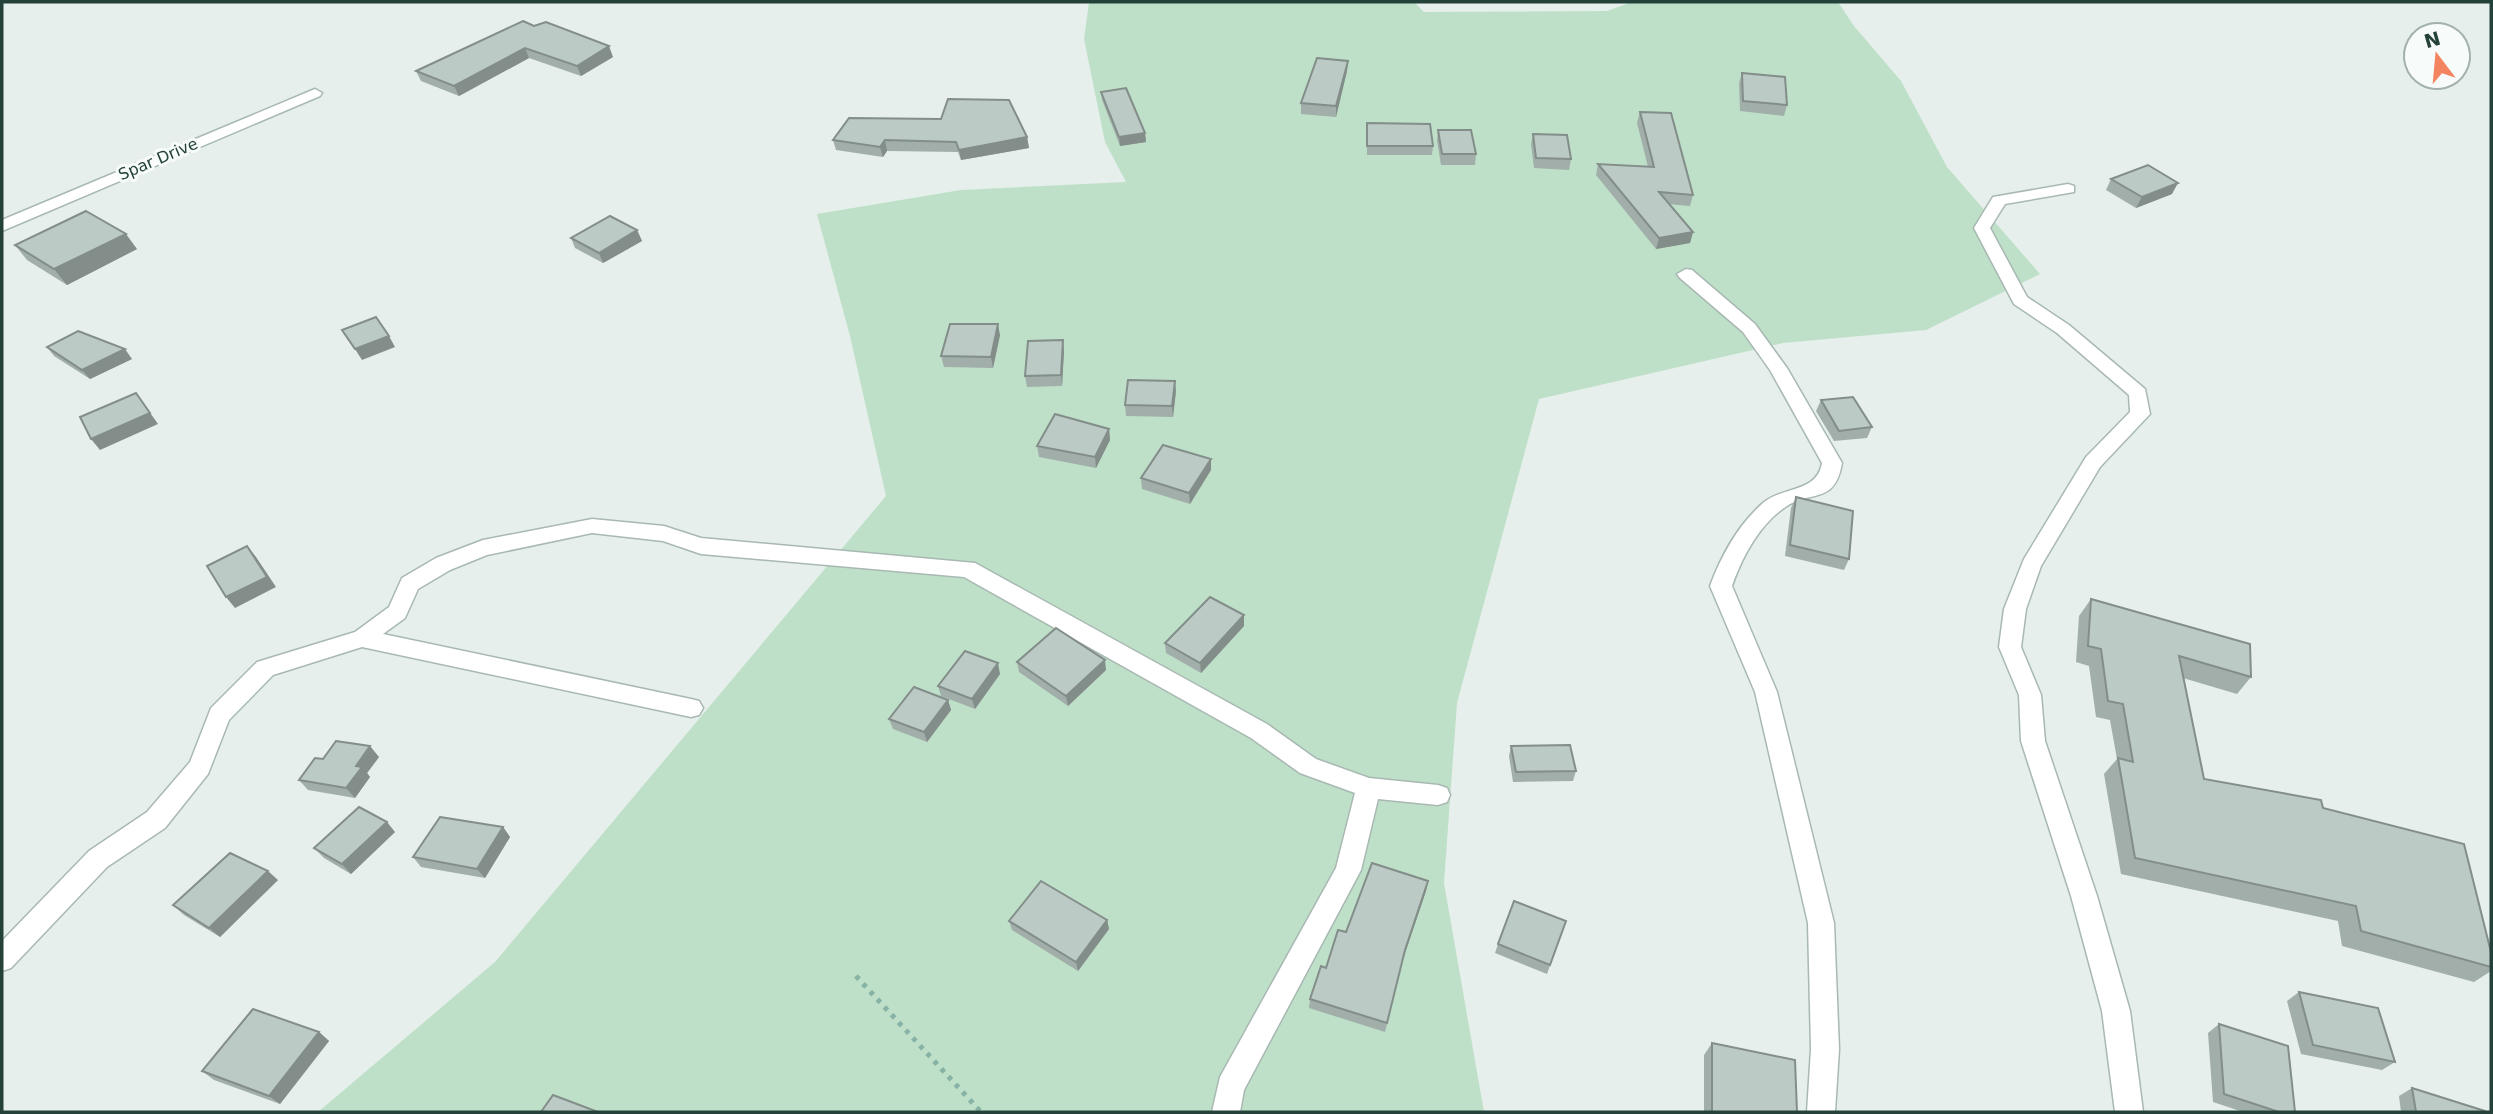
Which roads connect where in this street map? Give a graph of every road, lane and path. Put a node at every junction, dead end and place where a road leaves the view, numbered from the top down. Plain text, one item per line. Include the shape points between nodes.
1 (315, 93) dead end
2 (2068, 189) dead end
3 (2, 226) edge
4 (1686, 274) dead end
5 (362, 638) junction
6 (691, 708) dead end
7 (1369, 788) junction
8 (1438, 795) dead end
9 (2, 959) edge
10 (856, 976) dead end
11 (981, 1112) edge
12 (1226, 1112) edge
13 (1821, 1112) edge
14 (2129, 1112) edge

1 - 3 street, Spar Drive
2 - 14 street via 1999,200 1982,228 2020,300 2063,329 2138,393 2140,414 2093,462 2031,565 2015,610 2010,647 2030,695 2033,741 2116,1011
4 - 13 street via 1749,328 1778,368 1832,463 1832,477 1822,488 1780,501 1760,521 1727,564 1721,586 1766,692 1821,923 1825,1049
5 - 6 street
5 - 7 street via 397,612 410,584 443,564 483,548 592,526 664,534 701,546 968,569 1259,732 1308,765
5 - 9 street via 265,668 219,715 200,767 156,821 98,859
7 - 8 street
7 - 12 street via 1348,870 1230,1087
10 - 11 path

